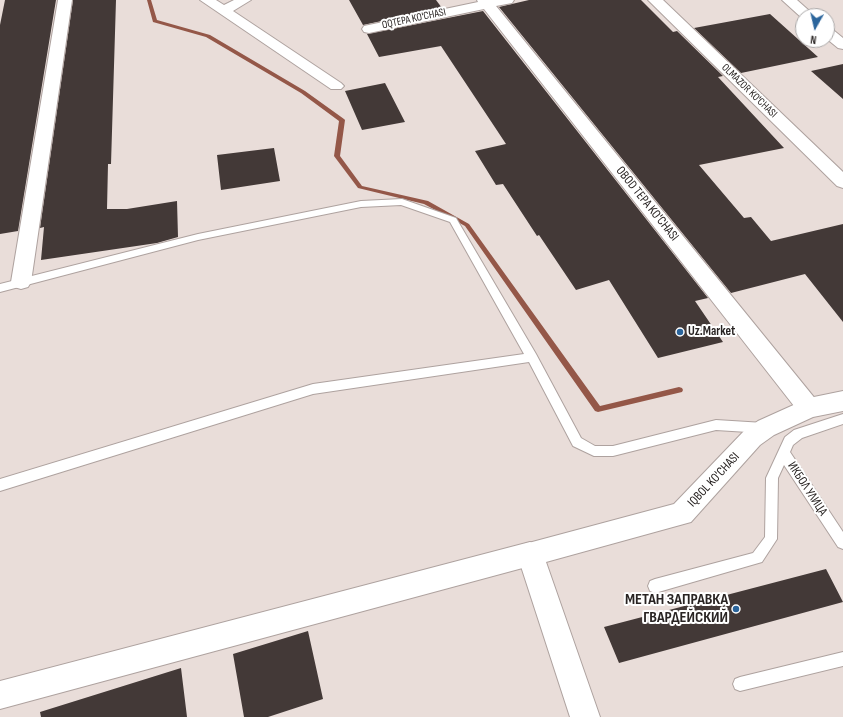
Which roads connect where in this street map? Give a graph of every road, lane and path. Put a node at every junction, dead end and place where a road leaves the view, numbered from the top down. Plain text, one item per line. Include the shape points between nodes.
1 (65, 0) edge
2 (207, 0) edge
3 (244, 0) edge
4 (507, 0) edge
5 (655, 0) edge
6 (789, 0) edge
7 (486, 2) edge
8 (798, 8) edge
9 (223, 11) junction
10 (369, 29) dead end
11 (835, 38) edge
12 (843, 45) edge
13 (336, 86) dead end
14 (843, 182) edge
15 (21, 282) junction
16 (0, 288) edge
17 (532, 357) junction
18 (843, 401) edge
19 (809, 408) junction
20 (843, 419) edge
21 (766, 428) junction
22 (784, 454) junction
23 (0, 485) edge
24 (843, 543) edge
25 (530, 554) junction
26 (654, 586) dead end
27 (843, 659) edge
28 (740, 684) dead end
29 (0, 695) edge
30 (585, 717) edge

1 - 15 street
2 - 9 street
3 - 9 street
4 - 7 street, OQTEPA KO'CHASI
5 - 14 street, OLMAZOR KO'CHASI
6 - 8 street
7 - 10 street, OQTEPA KO'CHASI
7 - 19 street, OBOD TEPA KO'CHASI
9 - 13 street
11 - 12 street
15 - 16 lane
15 - 17 lane via 198,237 361,204 402,202 453,220
17 - 21 lane via 577,442 594,451 613,451 716,425
17 - 23 lane via 313,389
18 - 19 street, IQBOL KO'CHASI
19 - 21 street, IQBOL KO'CHASI
20 - 22 lane via 798,434 789,441
21 - 25 street, IQBOL KO'CHASI via 752,438 682,514
22 - 24 lane, ИКБОЛ УЛИЦА
22 - 26 lane via 772,478 771,539 757,558
25 - 29 street
25 - 30 street
27 - 28 lane

